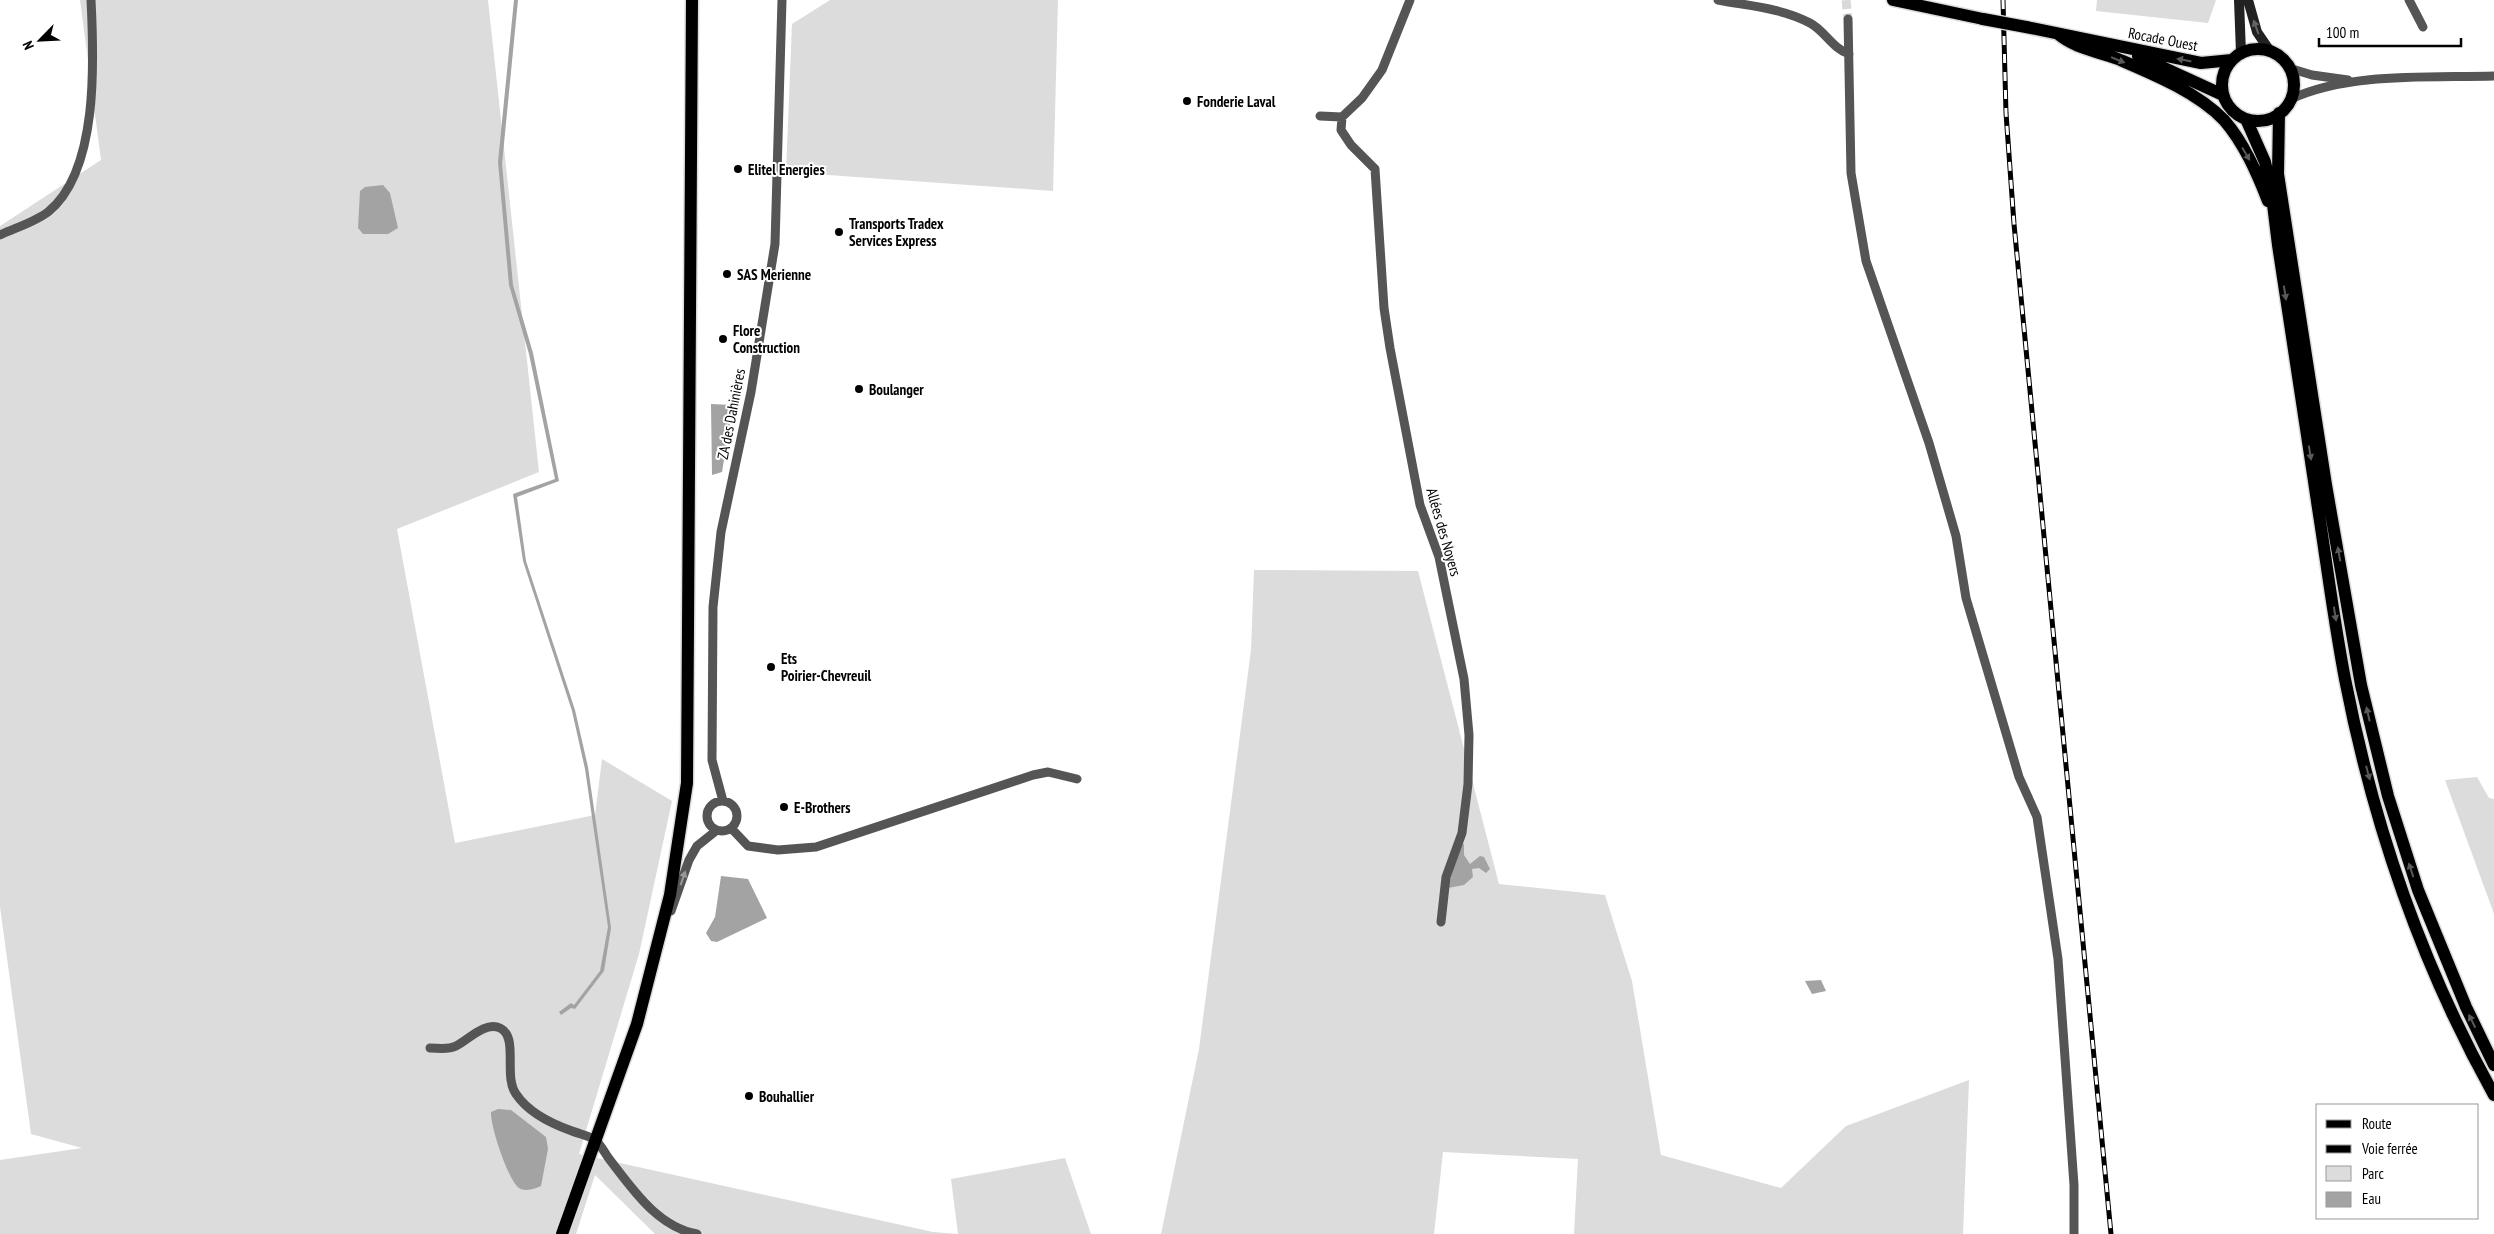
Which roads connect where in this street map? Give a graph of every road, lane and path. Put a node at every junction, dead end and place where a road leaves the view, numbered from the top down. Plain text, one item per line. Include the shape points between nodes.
1 (91, 0) edge
2 (692, 0) edge
3 (782, 0) edge
4 (1410, 0) edge
5 (1718, 0) edge
6 (1893, 0) edge
7 (2239, 0) edge
8 (2248, 0) edge
9 (2409, 0) edge
10 (1848, 19) tunnel mouth
11 (2424, 27) dead end
12 (2058, 34) junction
13 (2118, 47) junction
14 (2270, 51) junction
15 (1849, 54) junction
16 (2237, 56) junction
17 (2289, 68) junction
18 (2494, 76) edge
19 (2358, 81) junction
20 (2223, 94) junction
21 (2291, 99) junction
22 (2279, 113) junction
23 (1320, 116) dead end
24 (1342, 117) junction
25 (2246, 119) junction
26 (0, 235) edge
27 (2278, 245) junction
28 (1077, 779) dead end
29 (722, 801) junction
30 (731, 828) junction
31 (717, 830) junction
32 (1441, 922) dead end
33 (660, 940) junction
34 (430, 1048) dead end
35 (2494, 1065) edge
36 (2494, 1095) edge
37 (596, 1140) junction
38 (562, 1234) edge
39 (697, 1234) edge
40 (2074, 1234) edge

1 - 26 street via 92,81 87,139 76,175 48,213
2 - 33 main road via 687,782 679,847
3 - 29 street, ZA des Dahinières via 775,244 751,392 721,532 713,607 712,760
4 - 24 street via 1382,70 1362,98
5 - 15 street via 1781,12 1811,24 1841,51
6 - 12 main road, Rocade Ouest, bridge
7 - 16 main road
14 -> 8 main road via 2257,32
9 - 11 street
10 - 15 street
12 - 13 main road, Rocade Ouest
12 -> 27 main road via 2070,44 2116,59 2185,92 2223,120 2248,155 2268,200
16 -> 13 main road, Rocade Ouest via 2201,63
13 - 20 main road, Rocade Ouest
14 - 16 main road via 2251,50
14 - 17 main road
15 - 40 street via 1851,172 1866,261 1929,443 1956,536 1966,598 2019,777 2037,817 2058,959 2074,1185
16 - 20 main road via 2223,76
17 - 19 street via 2312,75
17 - 21 main road via 2293,78
18 - 19 street
19 - 21 street via 2313,89
20 - 25 main road via 2228,105
21 - 22 main road
22 - 25 main road via 2258,121
35 -> 22 main road via 2466,1007 2418,890 2388,796 2363,694 2326,485 2278,174
23 - 24 street
24 - 32 street, Allées des Noyers via 1341,130 1351,146 1375,169 1384,308 1390,348 1420,505 1440,557 1464,679 1469,735 1468,784 1462,833 1446,877
25 - 27 main road via 2265,162 2272,188
27 -> 36 main road via 2340,650 2362,750 2386,841 2426,954
28 - 30 street via 1048,772 1033,775 816,847 762,849 743,842
29 - 30 street via 732,805 737,814
29 - 31 street via 714,803 708,810 710,824
30 - 31 street
33 -> 31 street via 689,860 697,846
33 - 37 main road via 637,1024
34 - 37 street via 456,1046 484,1028 498,1027 507,1032 510,1040 509,1074 514,1093 526,1106 559,1126
37 - 38 main road
37 - 39 street via 665,1223

